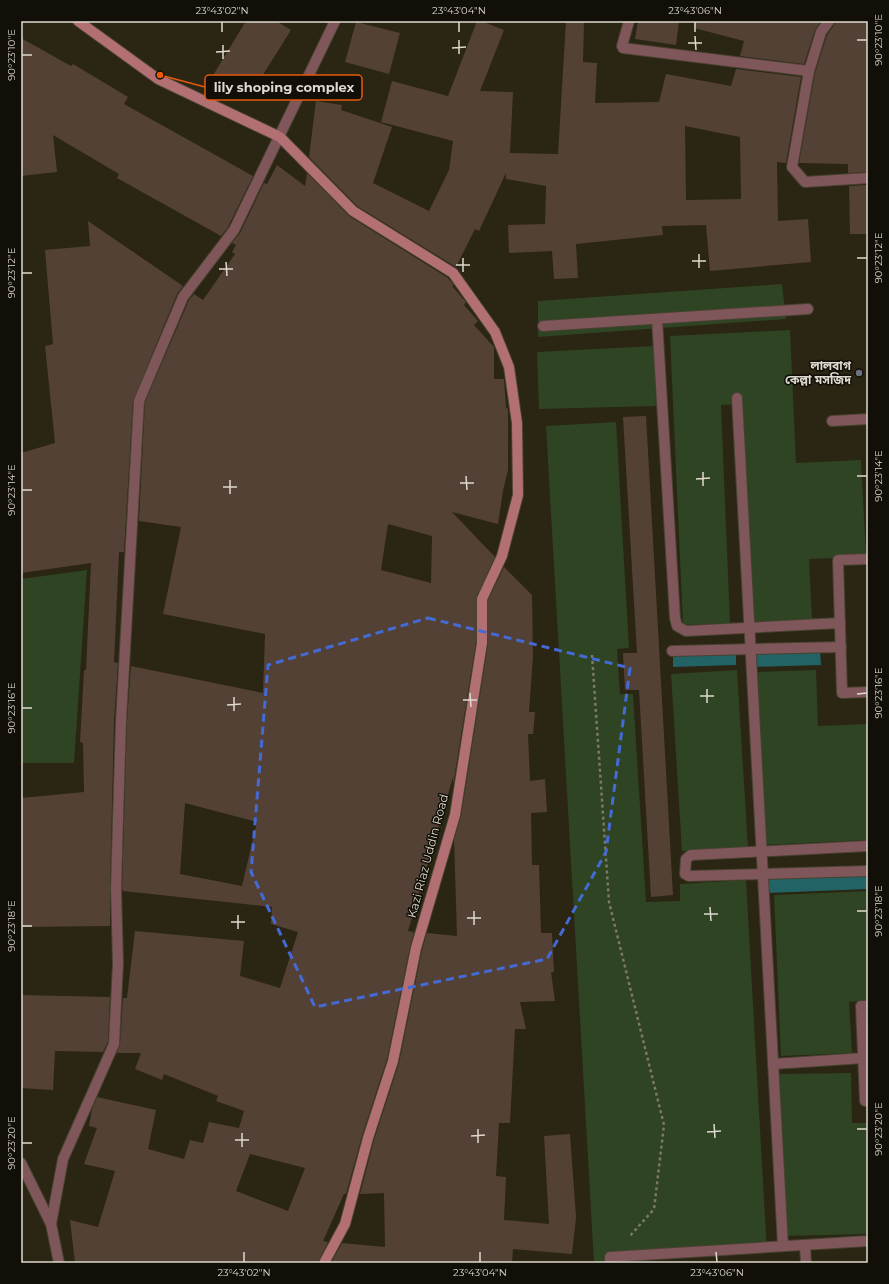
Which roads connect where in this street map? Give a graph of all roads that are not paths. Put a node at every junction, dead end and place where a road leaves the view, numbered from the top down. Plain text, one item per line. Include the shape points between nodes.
1 (78, 21) edge
2 (335, 21) edge
3 (629, 21) edge
4 (829, 21) edge
5 (809, 71) junction
6 (280, 137) junction
7 (868, 178) edge
8 (808, 309) dead end
9 (657, 319) junction
10 (543, 326) dead end
11 (737, 398) dead end
12 (868, 419) edge
13 (832, 421) dead end
14 (868, 559) edge
15 (840, 623) junction
16 (750, 627) junction
17 (841, 647) junction
18 (751, 649) junction
19 (672, 651) dead end
20 (868, 692) edge
21 (868, 846) edge
22 (762, 851) junction
23 (868, 871) edge
24 (763, 874) junction
25 (868, 1006) edge
26 (864, 1058) junction
27 (773, 1064) junction
28 (868, 1101) edge
29 (21, 1163) edge
30 (51, 1224) junction
31 (868, 1241) edge
32 (805, 1245) junction
33 (783, 1246) junction
34 (610, 1260) edge
35 (59, 1263) edge
36 (324, 1263) edge
37 (806, 1263) edge

1 - 6 street, Kazi Riaz Uddin Road via 158,79
2 - 6 street
3 - 5 street via 623,48
4 - 5 street via 822,32
5 - 7 street via 792,167 805,182
6 - 30 street via 234,230 183,297 139,401 118,819 118,963 114,1044 63,1159
6 - 36 street, Kazi Riaz Uddin Road via 353,211 453,273 495,332 508,367 517,423 518,495 502,556 482,600 482,643 456,815 416,948 393,1061 368,1138 345,1224
8 - 9 street
9 - 10 street
9 - 16 street via 677,626 686,631
11 - 16 street
12 - 13 street
14 - 15 street via 838,560
15 - 16 street
15 - 17 street
16 - 18 street
17 - 18 street
17 - 20 street via 842,693
18 - 19 street
18 - 22 street
21 - 22 street
22 - 24 street
22 - 24 street via 691,855 686,859 685,874
23 - 24 street
24 - 27 street
25 - 26 street via 861,1006
26 - 27 street
26 - 28 street via 865,1101
27 - 33 street
29 - 30 street
30 - 35 street
31 - 32 street
32 - 33 street
32 - 37 street
33 - 34 street

